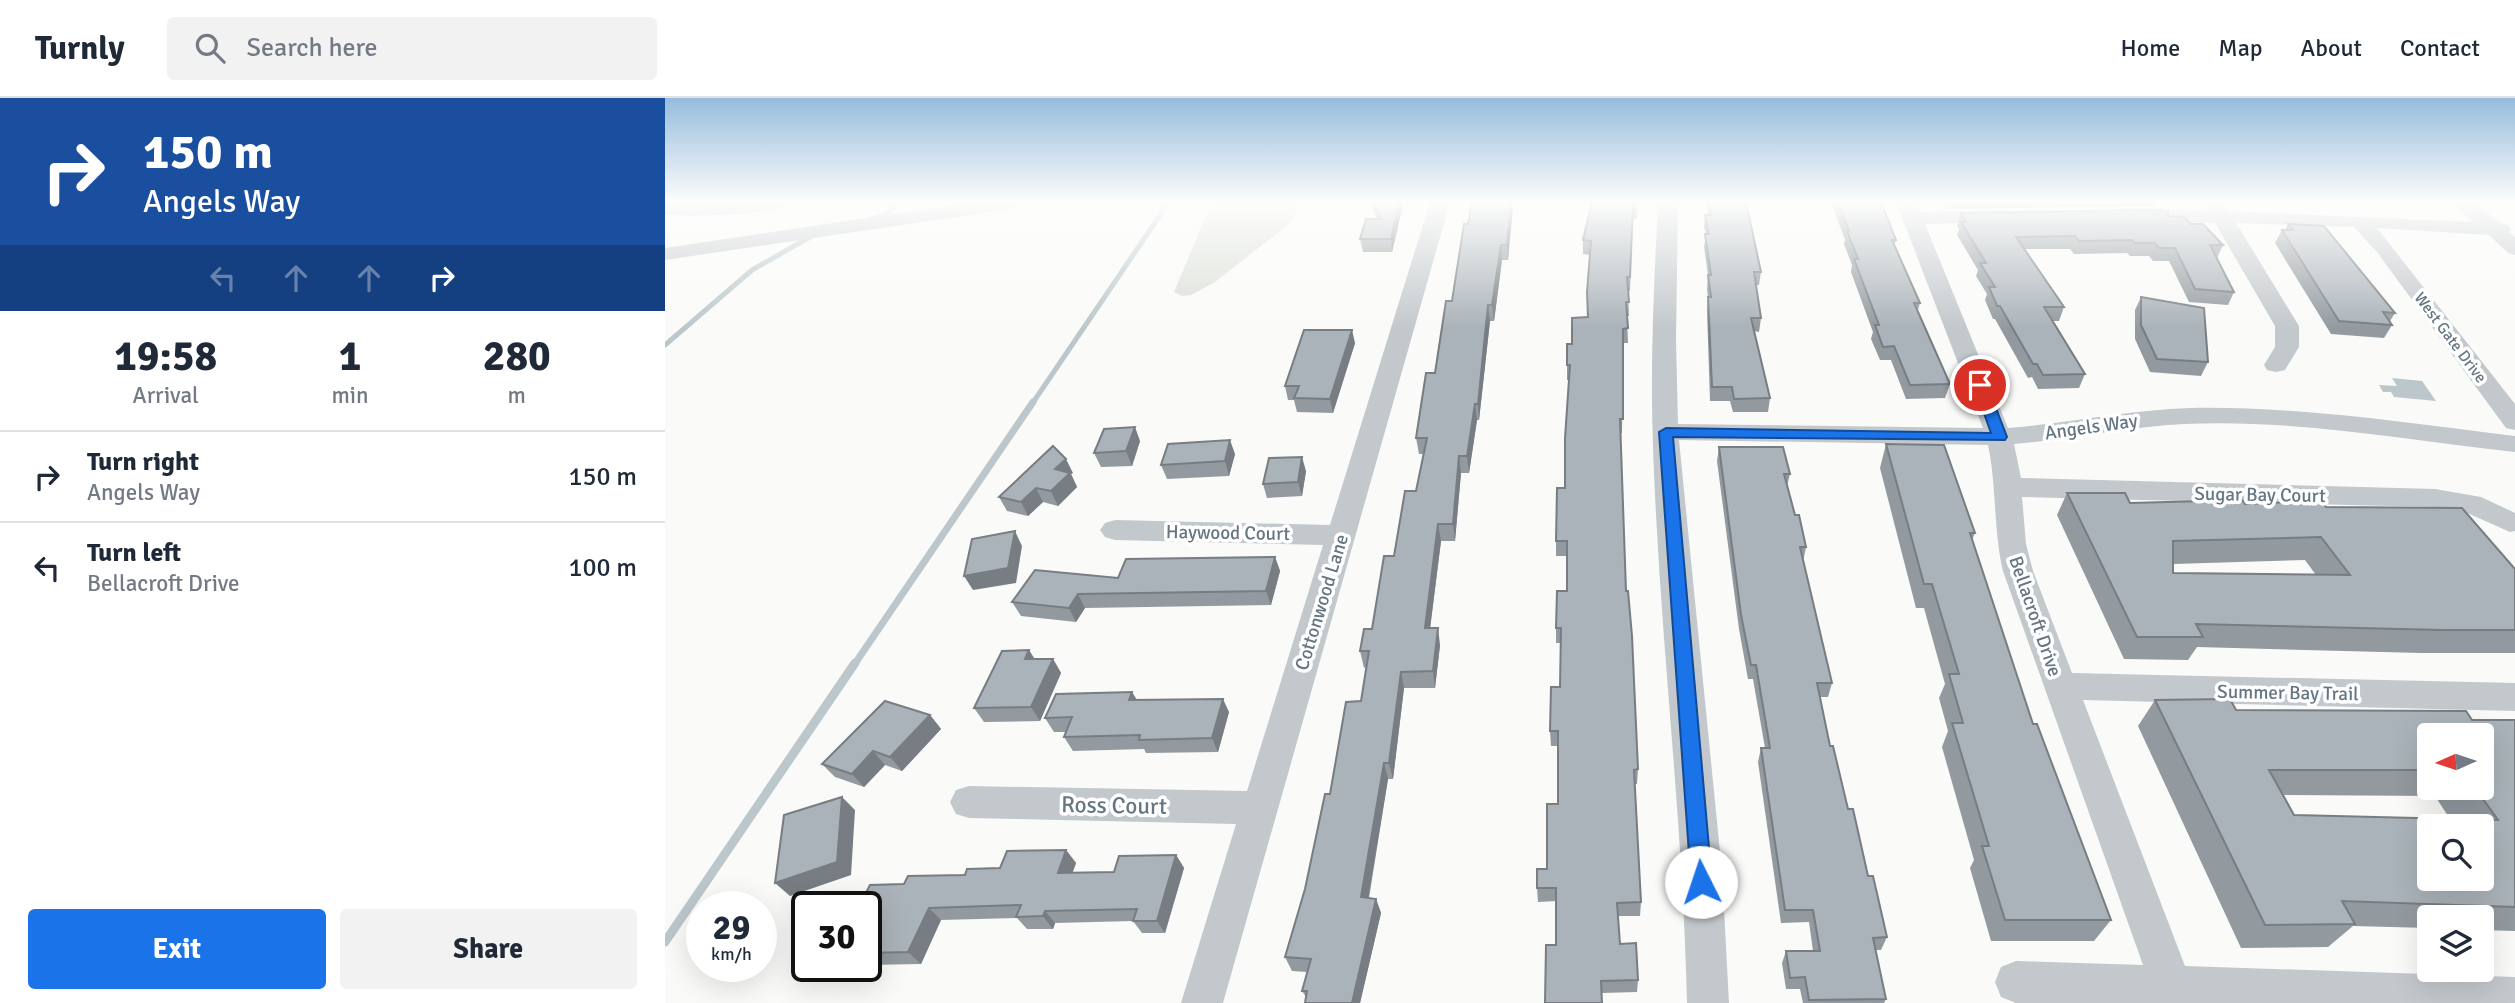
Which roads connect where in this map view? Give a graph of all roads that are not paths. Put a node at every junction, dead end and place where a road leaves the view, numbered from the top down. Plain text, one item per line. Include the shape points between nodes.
1 (731, 244) edge
2 (1427, 244) edge
3 (1667, 244) edge
4 (1924, 244) edge
5 (2236, 244) edge
6 (2381, 244) edge
7 (665, 254) edge
8 (2276, 365) dead end
9 (2515, 422) edge
10 (1666, 432) junction
11 (2000, 437) junction
12 (2515, 444) edge
13 (2007, 487) junction
14 (2510, 522) dead end
15 (1115, 530) dead end
16 (1341, 535) junction
17 (2061, 686) junction
18 (2515, 697) edge
19 (968, 802) dead end
20 (1259, 808) junction
21 (2016, 982) dead end
22 (2172, 987) junction
23 (2515, 998) edge
24 (1202, 1003) edge
25 (1708, 1003) edge

1 - 7 street
2 - 16 street, Cottonwood Lane
3 - 10 street
4 - 11 street, Bellacroft Drive
5 - 8 street via 2287,326 2290,341
6 - 9 street, West Gate Drive
10 - 11 street, Angels Way
10 - 25 street
11 - 12 street, Angels Way via 2135,419 2211,416 2326,423
11 - 13 street, Bellacroft Drive
13 - 14 street, Sugar Bay Court via 2435,498 2470,504
13 - 17 street, Bellacroft Drive via 2018,571
15 - 16 street, Haywood Court
16 - 20 street, Cottonwood Lane
17 - 18 street, Summer Bay Trail
17 - 22 street, Bellacroft Drive
19 - 20 street, Ross Court
20 - 24 street, Cottonwood Lane
21 - 22 street
22 - 23 street

